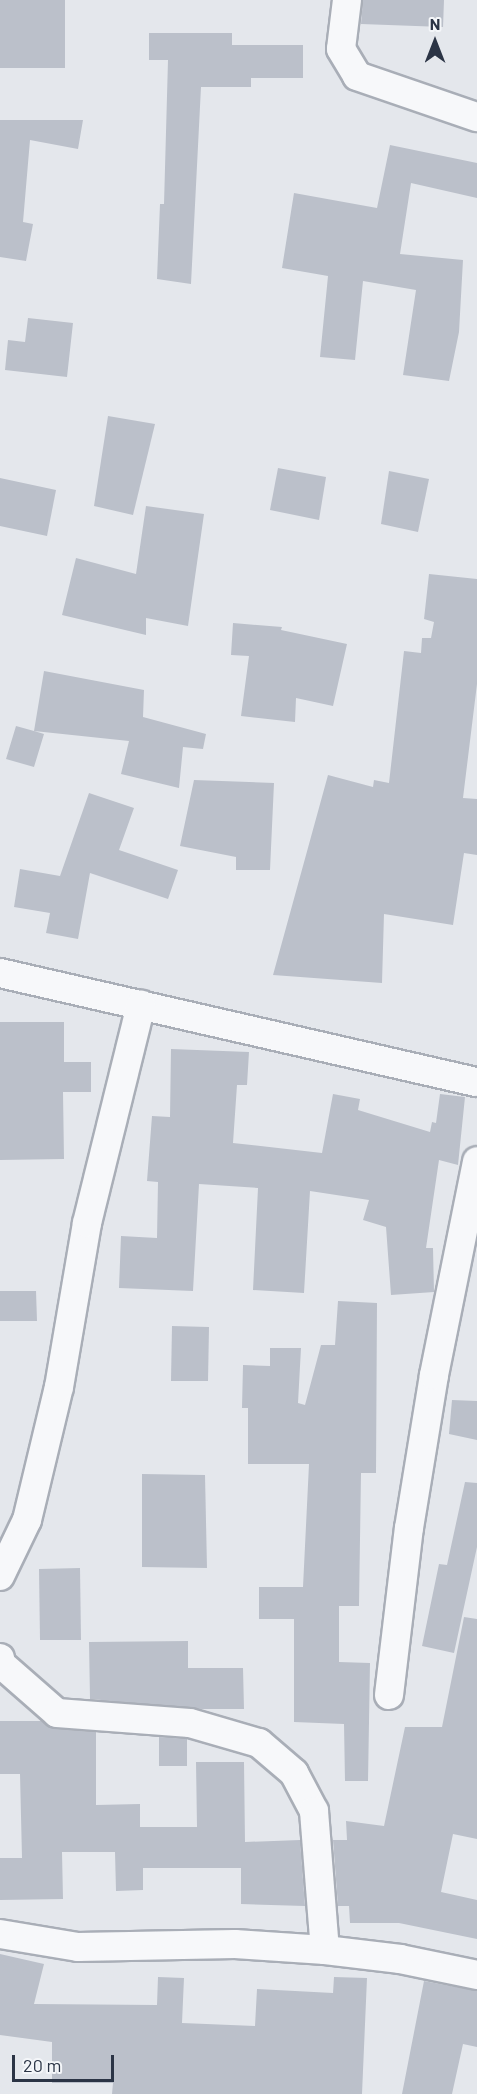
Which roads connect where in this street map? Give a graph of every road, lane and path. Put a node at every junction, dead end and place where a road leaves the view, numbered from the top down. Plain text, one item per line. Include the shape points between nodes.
1 (347, 0) edge
2 (477, 117) edge
3 (0, 973) edge
4 (141, 1005) junction
5 (477, 1082) edge
6 (477, 1161) edge
7 (0, 1576) edge
8 (0, 1658) edge
9 (389, 1695) dead end
10 (0, 1934) edge
11 (325, 1950) junction
12 (477, 1975) edge

1 - 2 street via 341,49 357,76
3 - 4 street
4 - 5 street
4 - 7 street via 87,1223 59,1388 27,1520
6 - 9 street via 432,1386 409,1528
8 - 11 street via 1,1664 57,1713 190,1723 259,1743 294,1773 314,1811
10 - 11 street via 78,1947 235,1944
11 - 12 street via 400,1959

